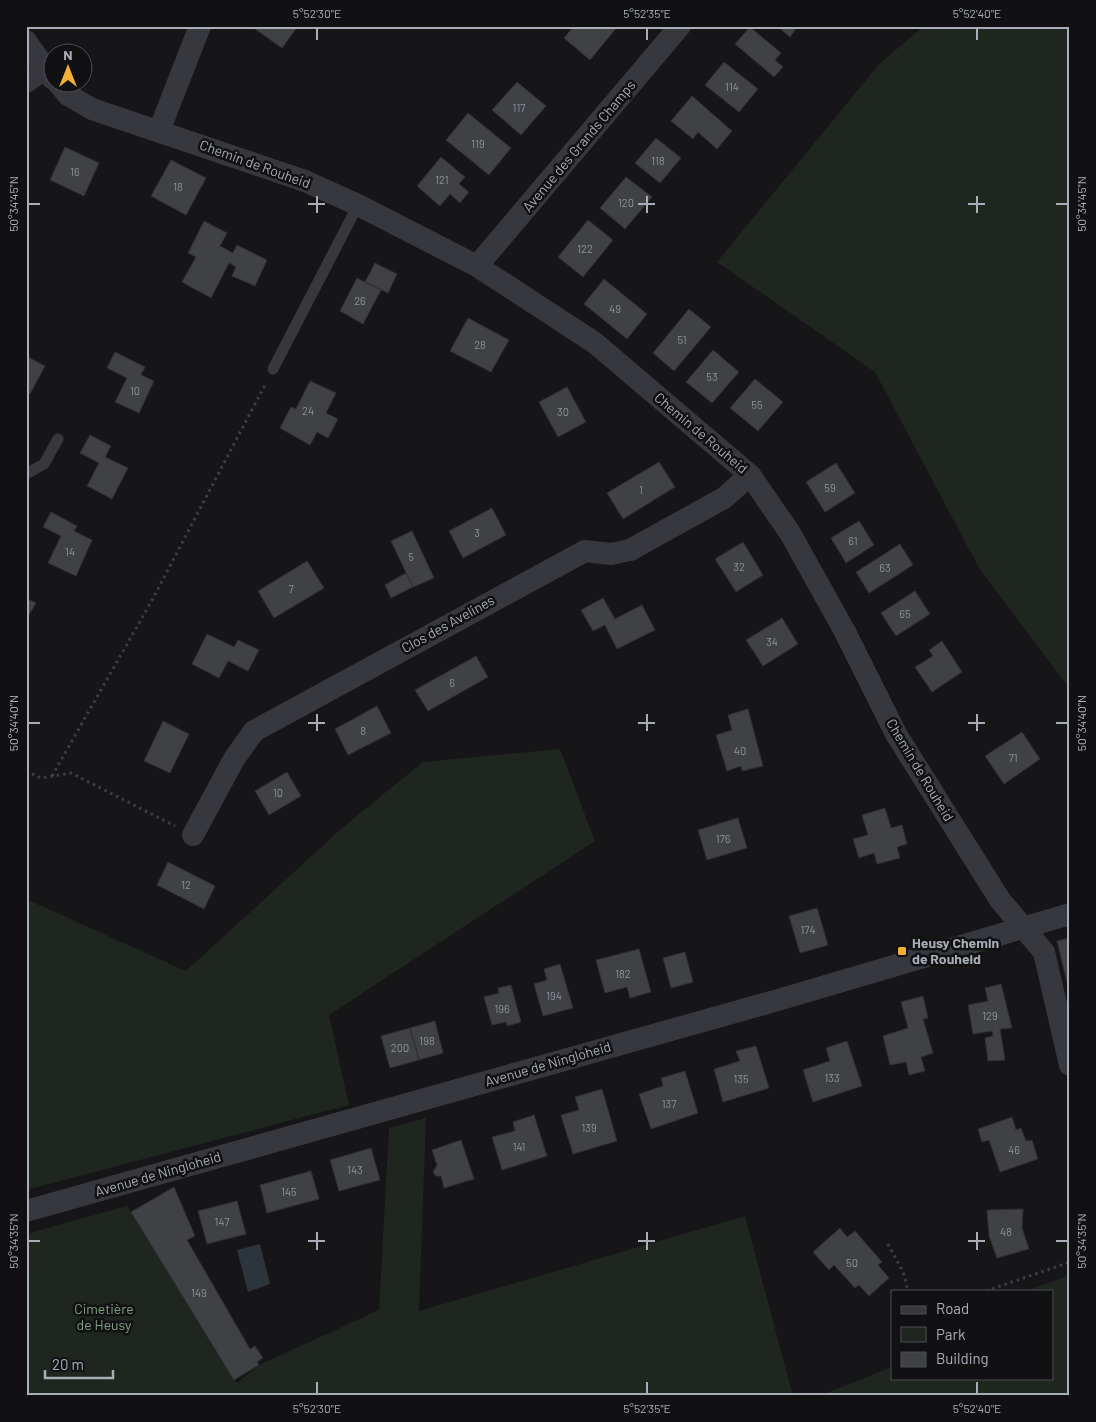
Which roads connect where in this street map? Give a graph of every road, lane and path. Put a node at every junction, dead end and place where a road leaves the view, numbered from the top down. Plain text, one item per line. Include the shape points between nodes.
1 (200, 26) edge
2 (680, 26) edge
3 (26, 41) edge
4 (42, 63) edge
5 (42, 78) edge
6 (26, 82) edge
7 (65, 92) edge
8 (159, 131) junction
9 (358, 204) junction
10 (477, 266) junction
11 (273, 369) joint
12 (58, 439) dead end
13 (26, 474) edge
14 (750, 475) junction
15 (26, 771) edge
16 (52, 776) junction
17 (193, 835) joint
18 (1070, 914) edge
19 (1025, 928) junction
20 (1070, 1065) edge
21 (26, 1211) edge
22 (888, 1244) dead end
23 (1070, 1262) edge
24 (908, 1290) edge
25 (989, 1290) edge

1 - 8 street
2 - 10 street, Avenue des Grands Champs
3 - 4 street, Chemin de Rouheid
5 - 6 street
7 - 8 street, Chemin de Rouheid via 92,109
8 - 9 street, Chemin de Rouheid via 305,181
9 - 10 street, Chemin de Rouheid
9 - 11 lane
10 - 14 street, Chemin de Rouheid via 595,343
11 - 16 path via 151,602
12 - 13 lane via 44,464
14 - 17 street, Clos des Avelines via 724,498 630,550 611,554 585,551 254,731 234,759
14 - 19 street, Chemin de Rouheid via 790,533 844,630 896,734 1000,900
15 - 16 path via 41,778
16 - 17 path via 71,773
18 - 19 street, Avenue de Ningloheid
19 - 20 street, Chemin de Rouheid via 1044,952
19 - 21 street, Avenue de Ningloheid
22 - 24 path
23 - 25 path

